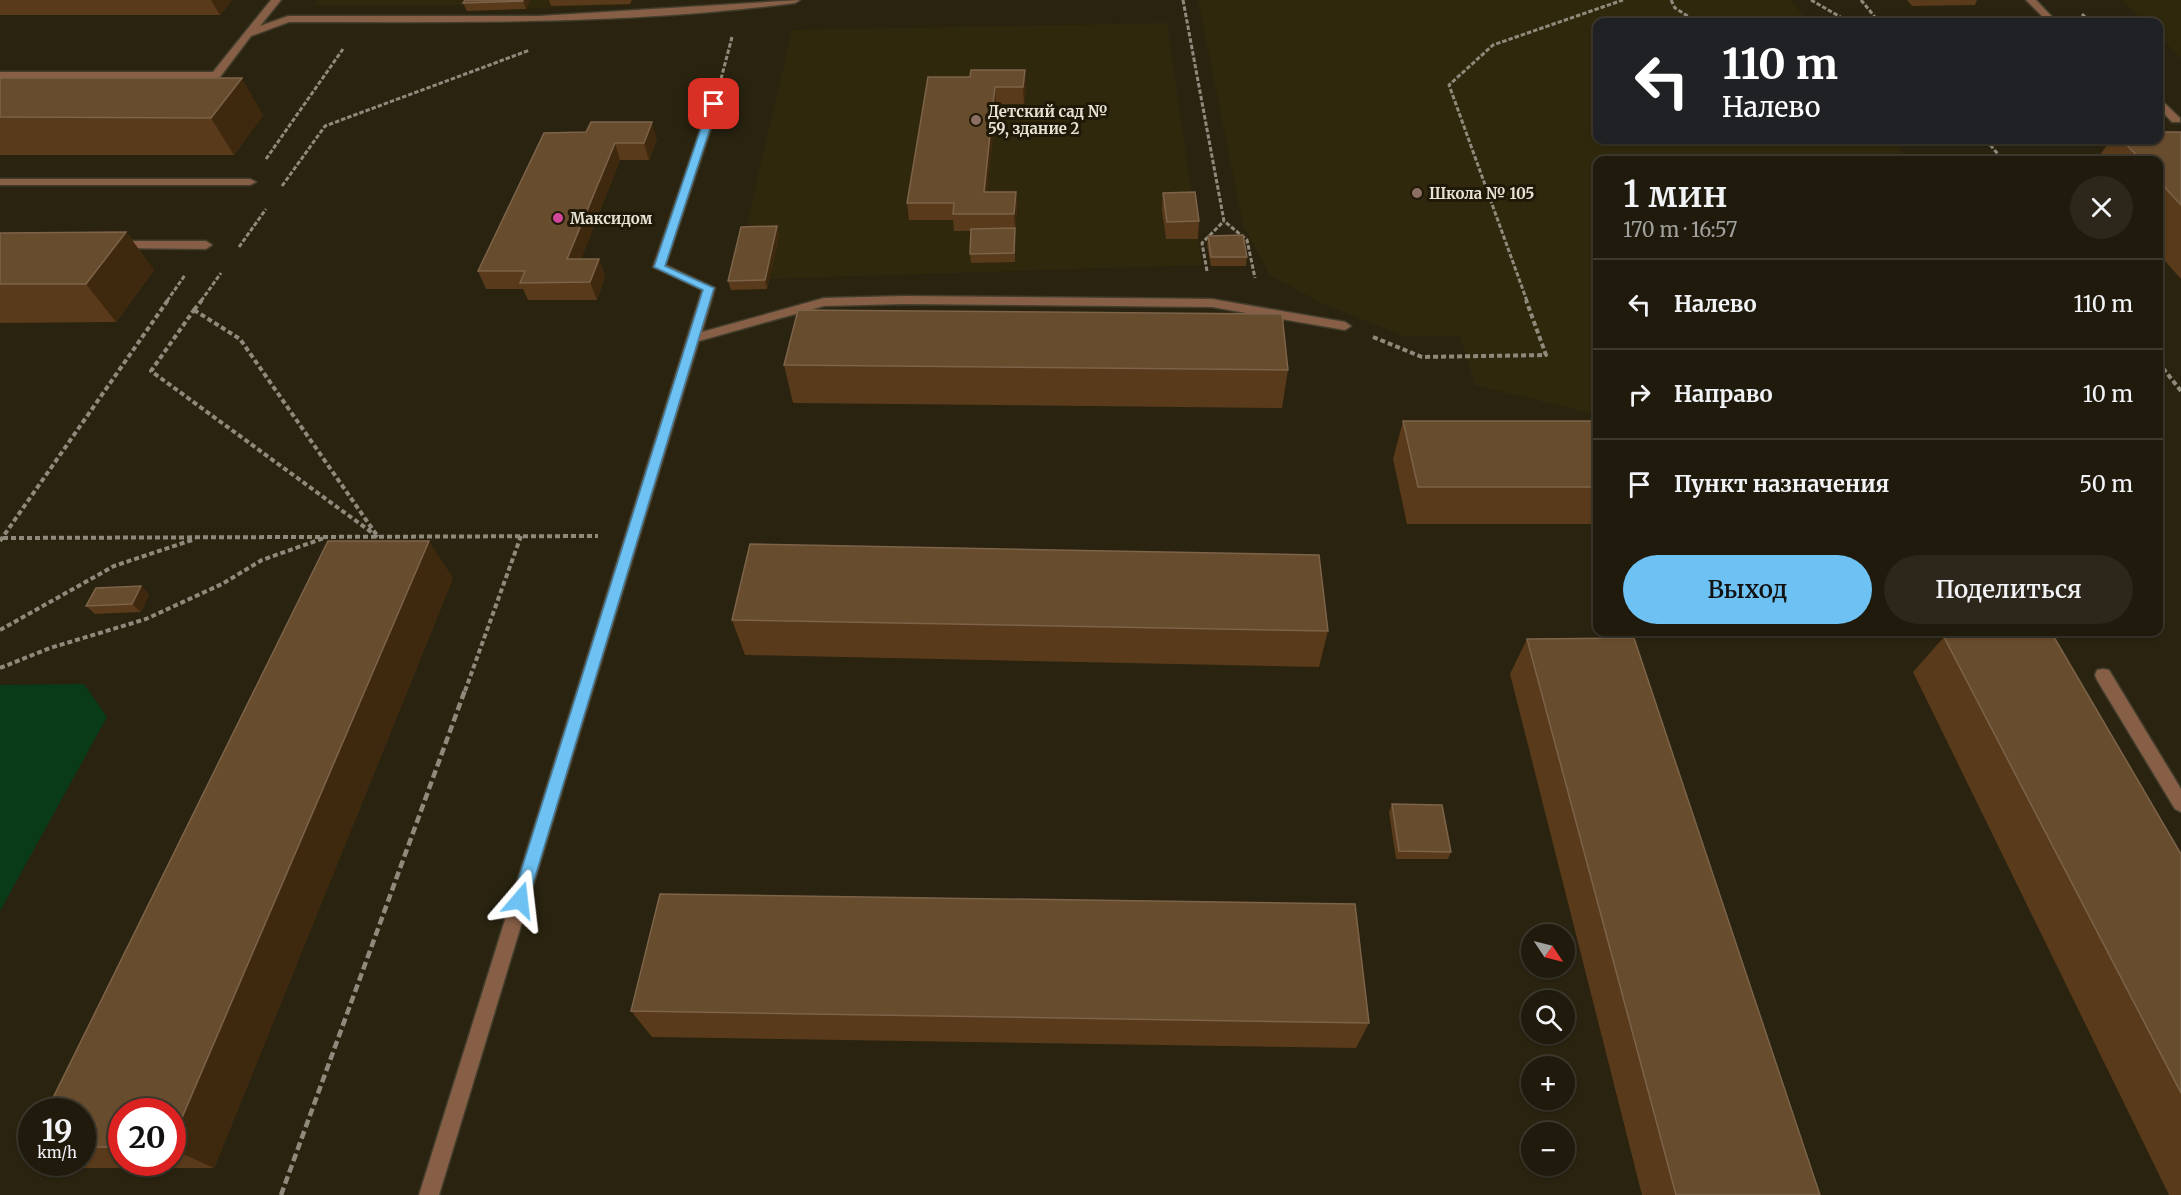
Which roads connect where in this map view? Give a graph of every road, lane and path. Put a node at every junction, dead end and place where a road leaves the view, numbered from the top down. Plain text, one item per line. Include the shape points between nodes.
1 (276, 0) edge
2 (646, 0) edge
3 (782, 0) edge
4 (795, 0) edge
5 (1183, 0) edge
6 (1623, 0) edge
7 (1671, 0) edge
8 (1811, 0) edge
9 (1861, 0) edge
10 (2031, 0) edge
11 (741, 7) junction
12 (642, 13) junction
13 (1691, 18) edge
14 (1842, 18) edge
15 (1876, 18) edge
16 (2049, 18) edge
17 (364, 19) junction
18 (248, 34) junction
19 (531, 50) dead end
20 (0, 75) edge
21 (714, 104) joint
22 (2163, 106) edge
23 (2176, 120) dead end
24 (1989, 144) edge
25 (2000, 156) edge
26 (0, 182) edge
27 (250, 182) joint
28 (277, 194) dead end
29 (270, 204) dead end
30 (1224, 221) junction
31 (103, 245) edge
32 (206, 245) joint
33 (235, 252) dead end
34 (222, 272) dead end
35 (1264, 284) dead end
36 (1212, 303) junction
37 (194, 310) junction
38 (1346, 327) joint
39 (694, 338) junction
40 (2163, 368) edge
41 (2181, 391) edge
42 (521, 536) junction
43 (633, 536) junction
44 (199, 537) junction
45 (328, 537) junction
46 (378, 537) junction
47 (1, 539) edge
48 (0, 630) edge
49 (0, 668) edge
50 (2103, 675) dead end
51 (2181, 804) edge
52 (281, 1195) edge
53 (429, 1195) edge

1 - 18 lane
2 - 12 lane
3 - 4 lane
3 - 11 lane
5 - 30 path
6 - 38 path via 1492,45 1449,85 1546,355 1422,357
7 - 13 path via 1675,8
8 - 14 path
9 - 15 path
10 - 16 lane
11 - 12 lane
11 - 21 path
12 - 17 lane via 539,19
17 - 18 lane via 288,19
17 - 27 path
18 - 20 lane via 216,75
19 - 28 path via 325,126
21 - 39 lane via 659,267 709,288
22 - 23 lane
24 - 25 path
26 - 27 lane
29 - 33 path
30 - 35 path via 1247,240 1255,279
30 - 36 path via 1202,243
31 - 32 lane
32 - 47 path
34 - 37 path
36 - 38 lane
36 - 39 lane via 824,302
37 - 46 path via 240,339
37 - 46 path via 151,371
39 - 43 lane
40 - 41 path
42 - 43 path
42 - 46 path
42 - 52 path
43 - 53 lane
44 - 45 path
44 - 47 path
44 - 48 path via 114,566
45 - 46 path
45 - 49 path via 262,560 222,584 146,619 50,648
50 - 51 lane

